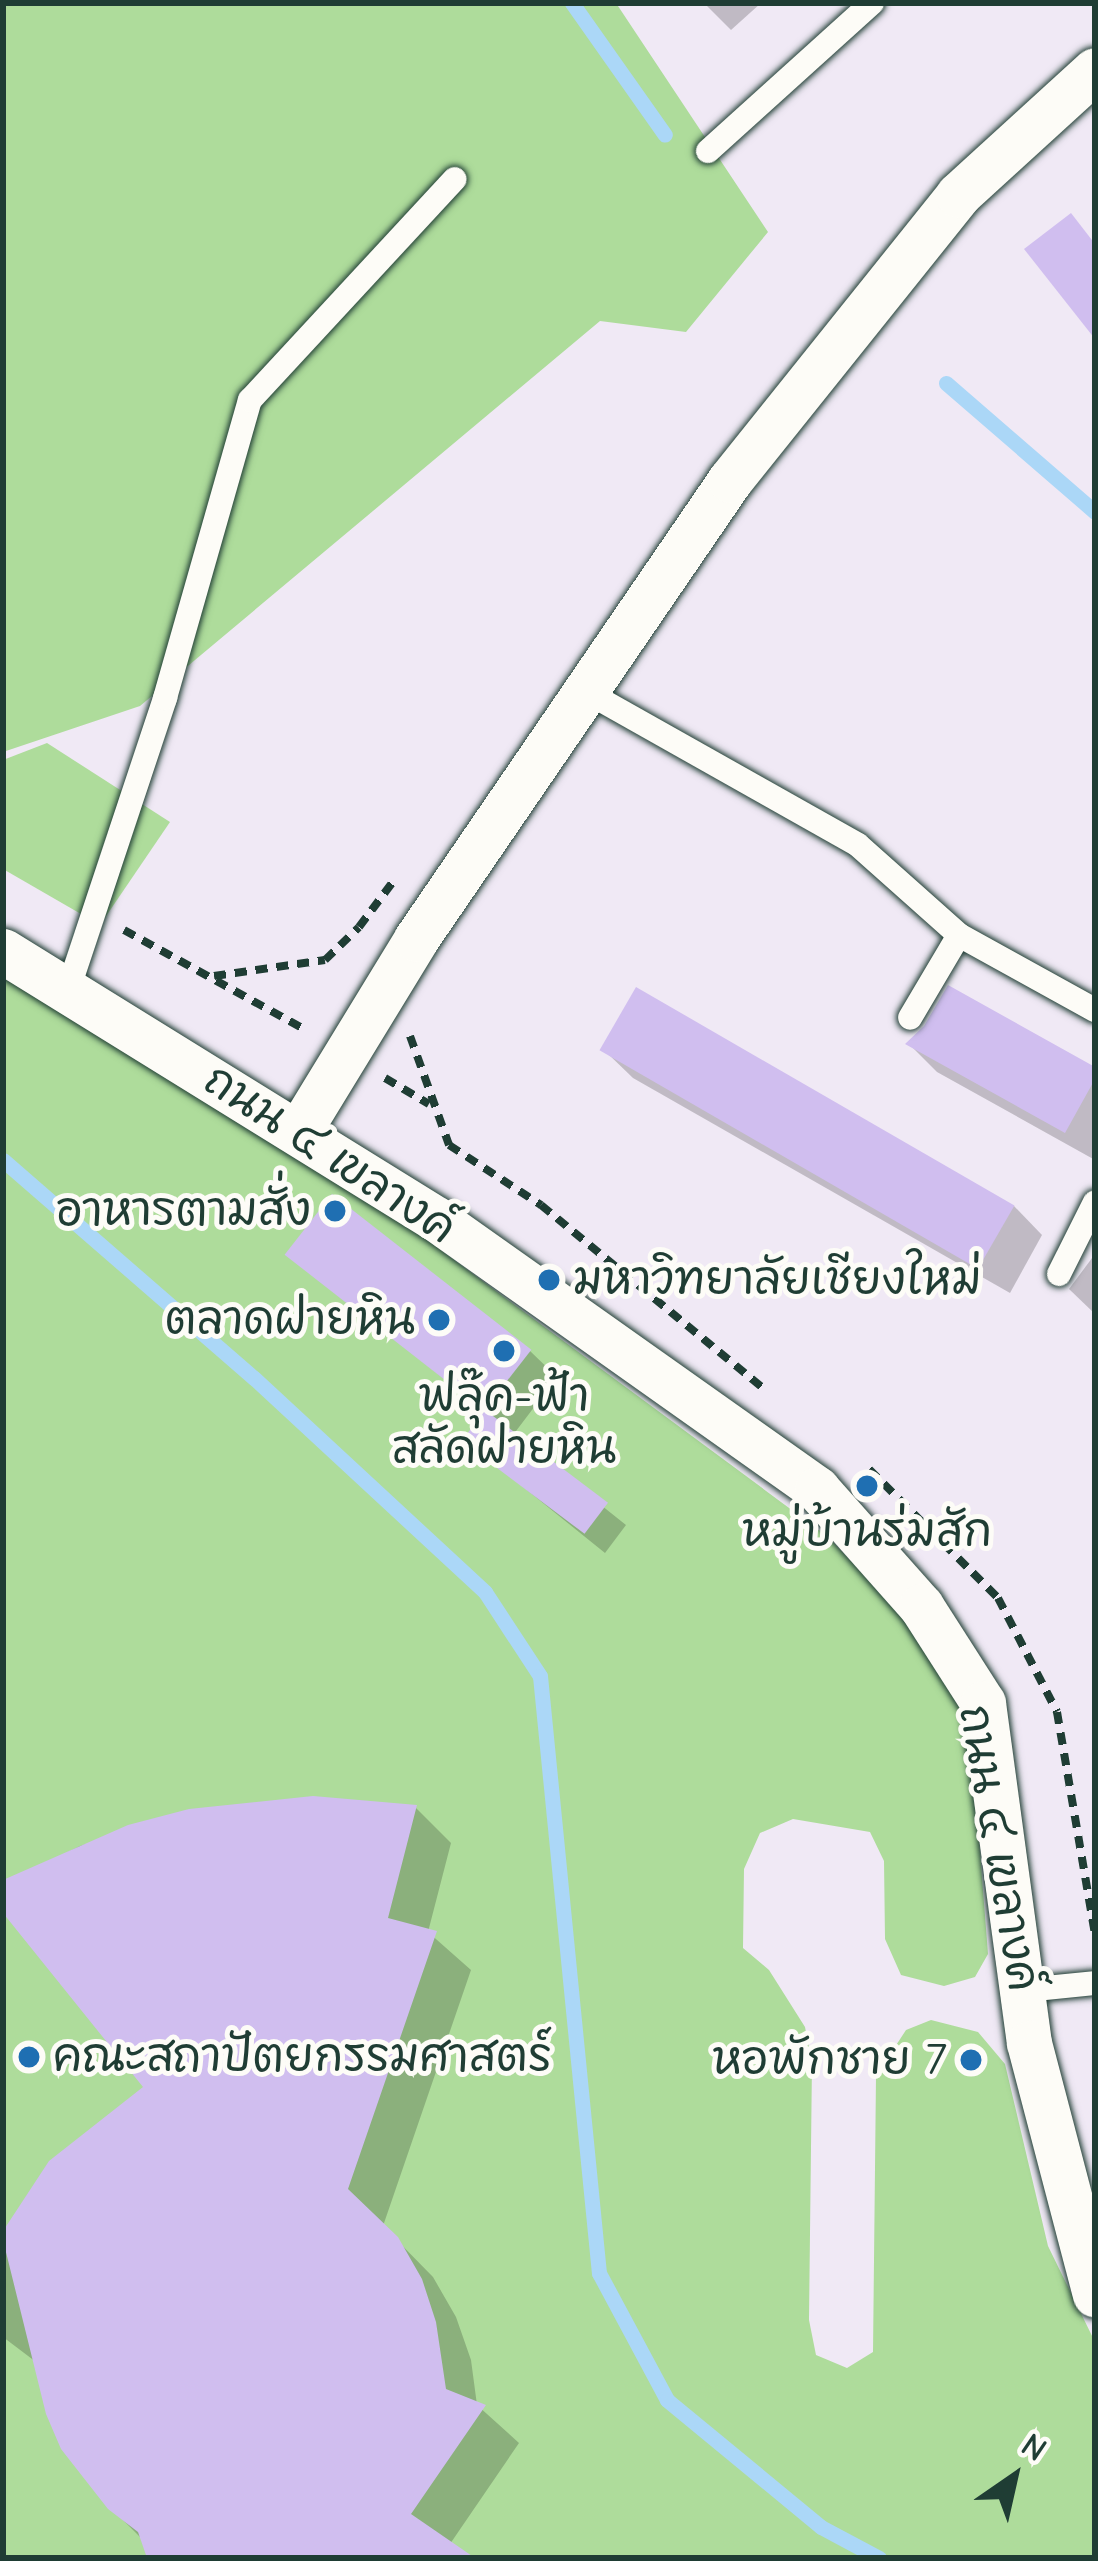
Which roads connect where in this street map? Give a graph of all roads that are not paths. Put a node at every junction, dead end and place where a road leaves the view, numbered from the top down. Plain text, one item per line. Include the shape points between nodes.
1 (872, 3) edge
2 (1095, 70) edge
3 (708, 151) dead end
4 (455, 178) dead end
5 (586, 691) junction
6 (958, 935) junction
7 (3, 950) edge
8 (68, 990) junction
9 (1095, 1010) edge
10 (910, 1018) dead end
11 (299, 1131) junction
12 (1095, 1202) edge
13 (1059, 1274) dead end
14 (1095, 1983) edge
15 (1025, 1990) junction
16 (1095, 2294) edge

1 - 3 lane
2 - 5 street via 958,195 730,480
4 - 8 lane via 250,400 165,698
5 - 6 lane via 858,845
5 - 11 street via 416,939
6 - 9 lane
6 - 10 lane
7 - 8 street, ถนน ๔ เขลางค์
8 - 11 street, ถนน ๔ เขลางค์
11 - 15 street, ถนน ๔ เขลางค์ via 817,1489 921,1606 983,1703
12 - 13 lane
14 - 15 lane
15 - 16 street, ถนน ๔ เขลางค์ via 1029,2043

